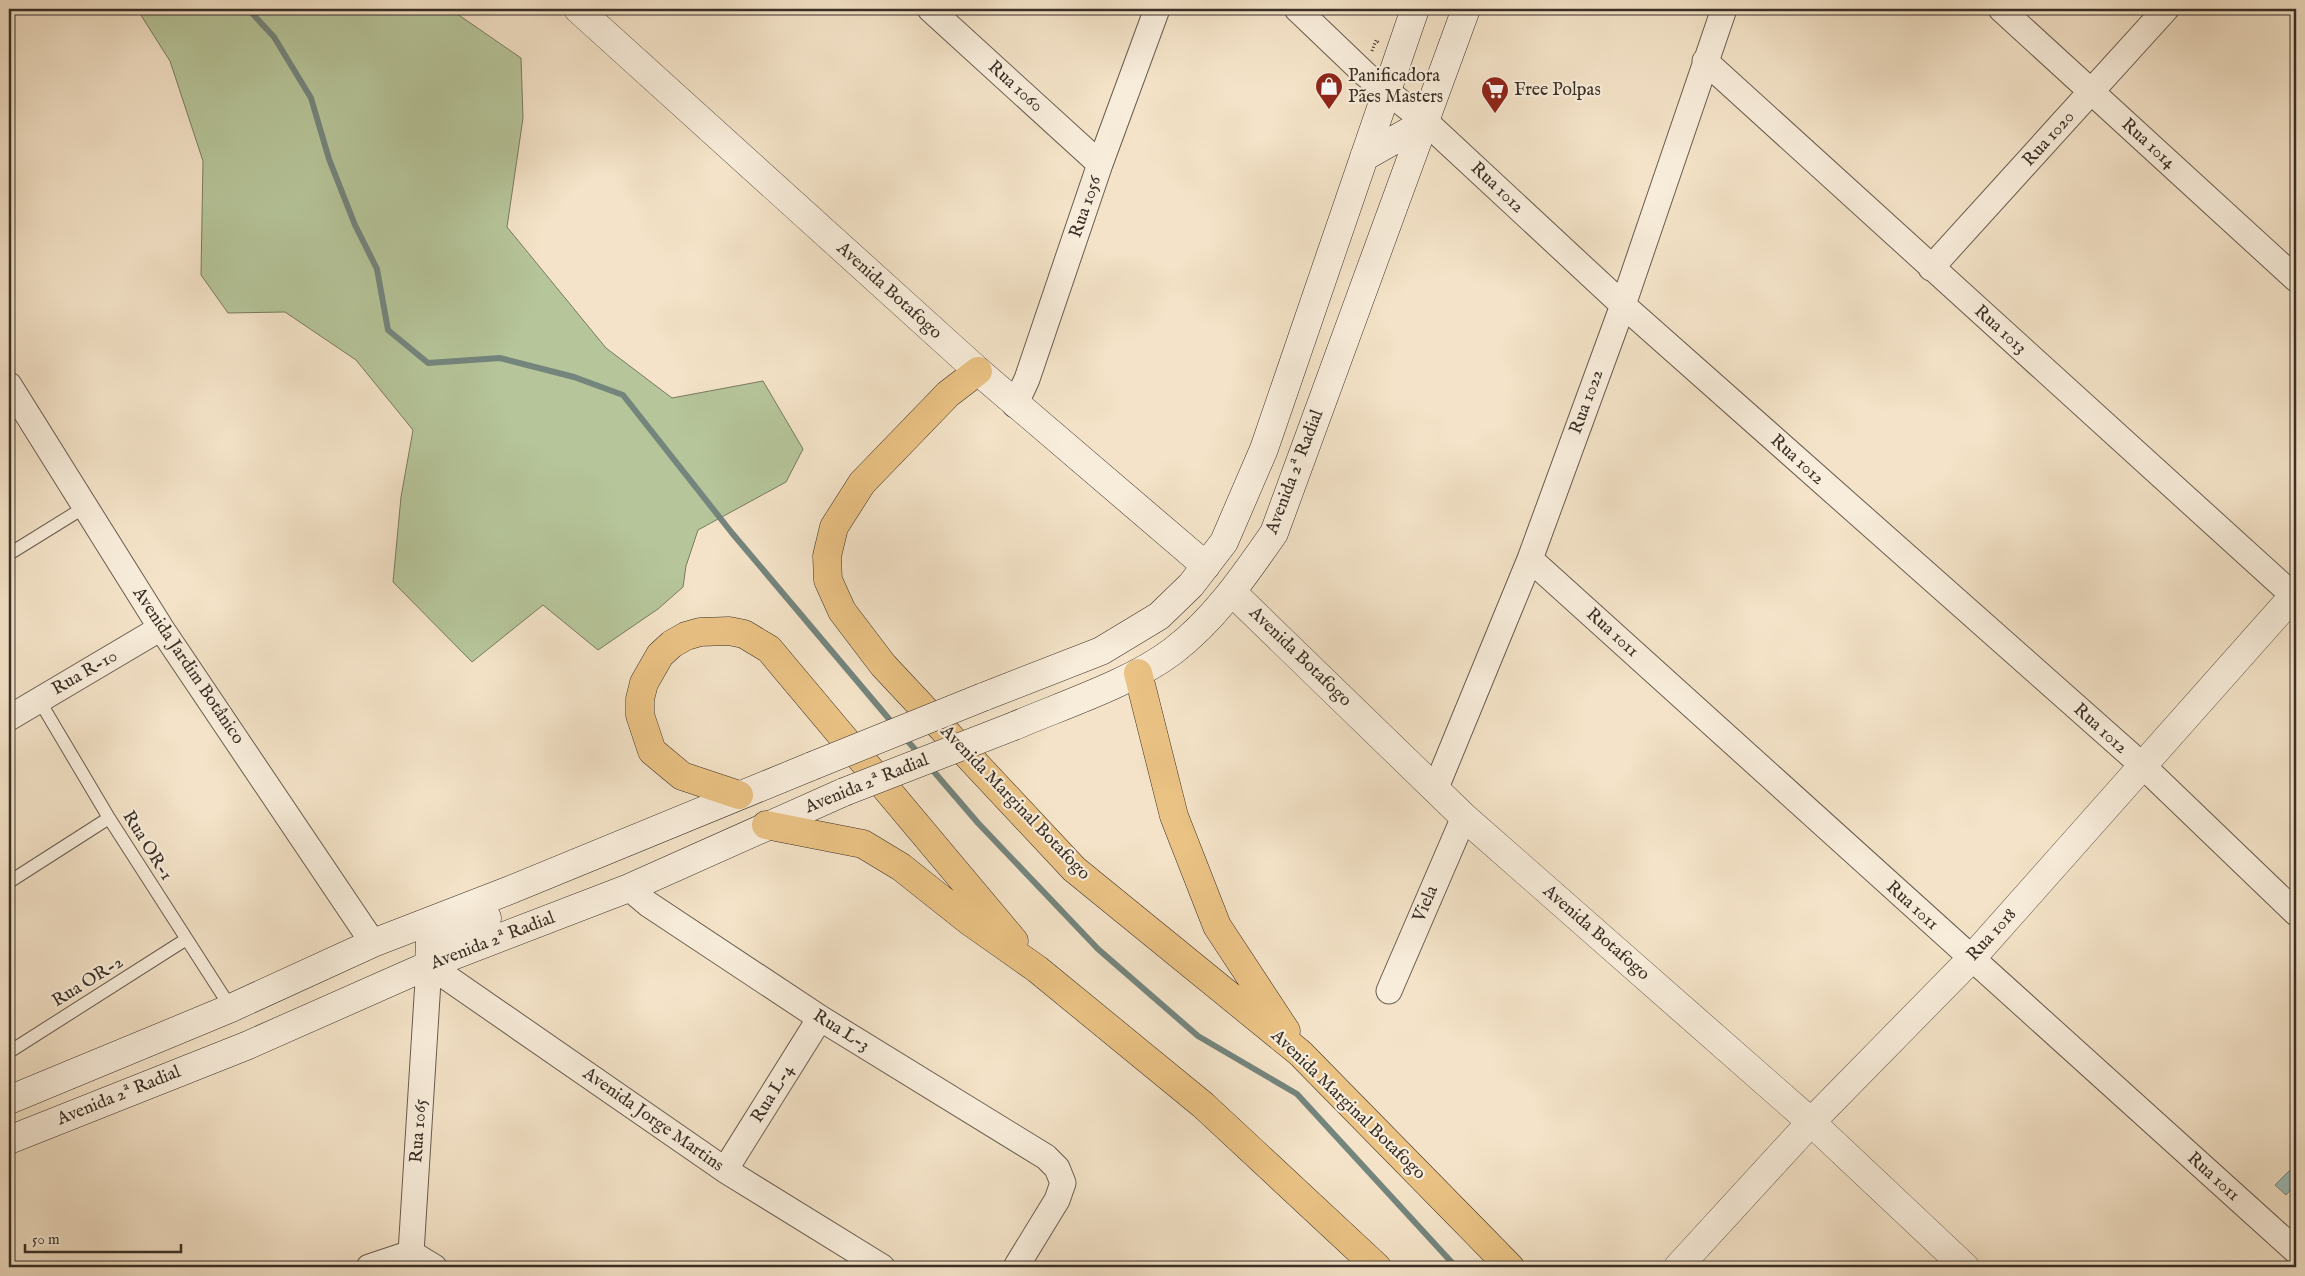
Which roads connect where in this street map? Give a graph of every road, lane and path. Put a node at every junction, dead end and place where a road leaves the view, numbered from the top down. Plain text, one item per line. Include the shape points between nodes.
1 (578, 9) edge
2 (930, 9) edge
3 (1157, 9) edge
4 (1297, 9) edge
5 (1415, 9) edge
6 (1466, 9) edge
7 (1724, 9) edge
8 (2001, 9) edge
9 (2166, 9) edge
10 (1705, 61) junction
11 (1386, 92) junction
12 (2092, 93) junction
13 (1426, 122) junction
14 (1364, 157) junction
15 (1100, 164) junction
16 (1931, 268) junction
17 (2296, 280) edge
18 (1622, 305) junction
19 (978, 371) junction
20 (9, 385) edge
21 (1016, 405) junction
22 (85, 507) junction
23 (9, 554) edge
24 (1530, 559) junction
25 (1206, 566) junction
26 (1233, 593) junction
27 (2295, 596) edge
28 (161, 628) junction
29 (1138, 673) junction
30 (39, 700) junction
31 (9, 718) edge
32 (2142, 765) junction
33 (1435, 790) junction
34 (739, 795) junction
35 (1464, 817) junction
36 (109, 818) junction
37 (766, 825) junction
38 (9, 882) edge
39 (629, 888) junction
40 (510, 890) junction
41 (2296, 913) edge
42 (186, 940) junction
43 (374, 942) junction
44 (1971, 959) junction
45 (429, 965) junction
46 (1037, 969) junction
47 (1389, 991) dead end
48 (231, 1008) junction
49 (820, 1018) junction
50 (9, 1052) edge
51 (1300, 1053) junction
52 (9, 1100) edge
53 (1811, 1122) junction
54 (9, 1140) edge
55 (725, 1170) junction
56 (2296, 1251) edge
57 (410, 1252) junction
58 (852, 1259) edge
59 (369, 1267) edge
60 (434, 1267) edge
61 (882, 1267) edge
62 (1016, 1267) edge
63 (1377, 1267) edge
64 (1510, 1267) edge
65 (1678, 1267) edge
66 (1965, 1267) edge

1 - 19 main road, Avenida Botafogo
2 - 15 street, Rua 1060
3 - 15 street, Rua 1056
4 - 11 street, Rua 1012
5 - 11 main road, Avenida 2ª Radial
6 - 13 main road, Avenida 2ª Radial
7 - 10 street, Rua 1022
8 - 12 street, Rua 1014
9 - 12 street, Rua 1020
10 - 16 street, Rua 1013
10 - 18 street, Rua 1022
11 - 13 street, Rua 1012
11 - 14 main road, Avenida 2ª Radial
12 - 16 street, Rua 1020
12 - 17 street, Rua 1014
13 - 14 main road
13 - 18 street, Rua 1012
13 - 26 main road, Avenida 2ª Radial via 1274,533
14 - 25 main road, Avenida 2ª Radial via 1264,449 1224,542
15 - 21 street, Rua 1056
16 - 27 street, Rua 1013
18 - 24 street, Rua 1022
18 - 32 street, Rua 1012
19 - 21 main road, Avenida Botafogo
19 - 51 main road, Avenida Marginal Botafogo via 948,394 862,483 834,527 827,556 828,580 842,611 883,665 1074,869
20 - 22 street, Avenida Jardim Botânico
21 - 25 main road, Avenida Botafogo
22 - 23 lane
22 - 28 street, Avenida Jardim Botânico
24 - 33 street, Rua 1022
24 - 44 street, Rua 1011
25 - 34 main road, Avenida 2ª Radial, bridge via 1159,616 1101,651
26 - 29 main road, Avenida 2ª Radial via 1173,651
26 - 33 main road, Avenida Botafogo
27 - 32 main road, Rua 1018
28 - 30 street, Rua R-10
28 - 43 street, Avenida Jardim Botânico
29 - 37 main road, Avenida 2ª Radial, bridge
29 - 51 main road via 1174,816 1218,926
30 - 31 street, Rua R-10
30 - 36 lane, Rua OR-1
32 - 41 street, Rua 1012
32 - 44 main road, Rua 1018
33 - 35 main road, Avenida Botafogo
34 - 40 main road, Avenida 2ª Radial
34 - 46 main road via 682,776 652,751 640,715 644,683 660,655 672,644 700,632 722,630 744,634 769,650
35 - 47 street, Viela
35 - 53 main road, Avenida Botafogo
36 - 38 lane
36 - 42 lane, Rua OR-1
37 - 39 main road, Avenida 2ª Radial
37 - 46 main road via 863,844 901,867
39 - 45 main road, Avenida 2ª Radial
39 - 49 street, Rua L-3 via 648,904
40 - 43 main road, Avenida 2ª Radial
40 - 45 main road via 501,912 430,942
42 - 48 lane, Rua OR-1
42 - 50 lane, Rua OR-2
43 - 48 main road, Avenida 2ª Radial
44 - 53 main road, Rua 1018
44 - 56 street, Rua 1011
45 - 54 main road, Avenida 2ª Radial via 246,1046
45 - 55 street, Avenida Jorge Martins
45 - 57 street, Rua 1065
46 - 63 main road via 1203,1105
48 - 52 main road, Avenida 2ª Radial
49 - 55 street, Rua L-4
49 - 62 street, Rua L-3 via 1046,1157 1057,1168 1063,1183 1057,1200
51 - 64 main road, Avenida Marginal Botafogo
53 - 65 main road, Rua 1018
53 - 66 main road, Avenida Botafogo
55 - 58 street, Avenida Jorge Martins
57 - 59 street
57 - 60 street
58 - 61 street, Avenida Jorge Martins

